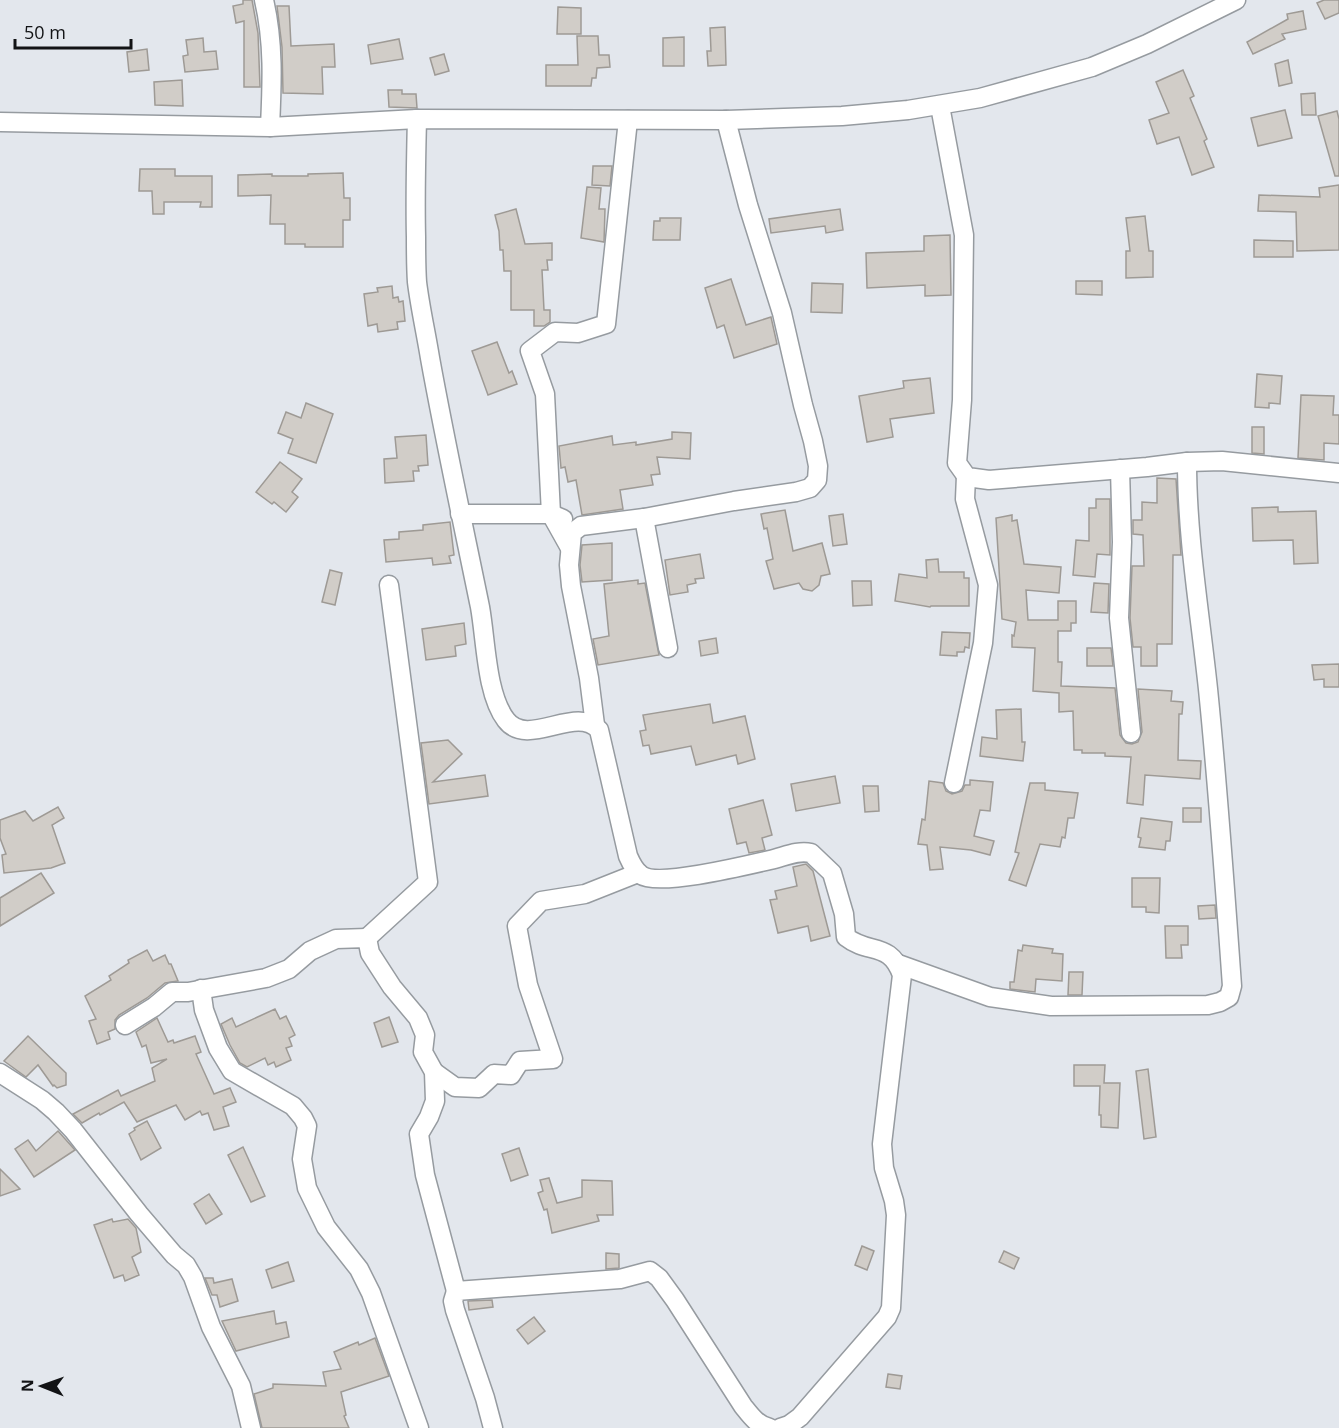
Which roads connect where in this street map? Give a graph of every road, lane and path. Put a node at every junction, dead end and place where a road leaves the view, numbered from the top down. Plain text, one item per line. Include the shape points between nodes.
1 (264, 0) edge
2 (1236, 0) edge
3 (940, 106) junction
4 (417, 119) junction
5 (628, 120) junction
6 (726, 120) junction
7 (0, 123) edge
8 (270, 127) junction
9 (1187, 462) junction
10 (1120, 469) junction
11 (1339, 473) edge
12 (966, 476) junction
13 (460, 514) junction
14 (551, 514) junction
15 (644, 518) junction
16 (581, 526) junction
17 (570, 548) junction
18 (388, 585) dead end
19 (668, 648) dead end
20 (595, 725) junction
21 (1131, 733) dead end
22 (954, 783) dead end
23 (638, 873) junction
24 (367, 938) junction
25 (898, 964) junction
26 (201, 989) junction
27 (125, 1025) dead end
28 (434, 1072) junction
29 (0, 1073) edge
30 (456, 1291) junction
31 (762, 1426) edge
32 (251, 1428) edge
33 (419, 1428) edge
34 (493, 1428) edge
35 (780, 1428) edge

1 - 8 street via 273,73
2 - 3 street via 1092,67
3 - 6 street via 842,116
3 - 12 street via 964,235 962,400 957,463
4 - 5 street
4 - 8 street
4 - 13 street via 417,281
5 - 6 street
5 - 14 street via 606,324 578,333 555,332 530,351 545,394
6 - 15 street via 782,313 813,441 817,480 810,488 796,492
7 - 8 street
9 - 10 street
9 - 11 street via 1222,461
9 - 25 street via 1187,511 1224,871 1232,986 1229,997 1209,1005 1051,1006 990,997
10 - 12 street via 989,480
10 - 21 street via 1119,618
12 - 22 street via 965,499 988,585 983,643
13 - 14 street
13 - 20 street via 496,706 508,723 520,730 539,730 569,722
14 - 16 street
14 - 17 street
15 - 16 street
15 - 19 street
16 - 17 street via 572,533
17 - 20 street via 571,586
18 - 24 street via 428,882
20 - 23 street via 603,742 628,856
23 - 25 street via 648,878 687,876 811,852 832,873 846,937 855,944 883,951
23 - 28 street via 585,894 542,901 517,926 528,985 553,1059 520,1061 511,1075 494,1074 479,1088 455,1087
24 - 26 street via 336,939 310,951 289,969 266,978
24 - 28 street via 375,962 418,1018 424,1035 423,1052
25 - 35 street via 902,975 882,1144 896,1215 891,1308 800,1417
26 - 27 street via 172,992
26 - 33 street via 218,1048 232,1071 293,1106 307,1126 302,1159 307,1188 326,1227 359,1269 371,1293
28 - 30 street via 435,1101 419,1134 425,1175
29 - 32 street via 56,1112 186,1265 241,1386
30 - 31 street via 620,1279 650,1271 659,1278 743,1406
30 - 34 street via 455,1310

